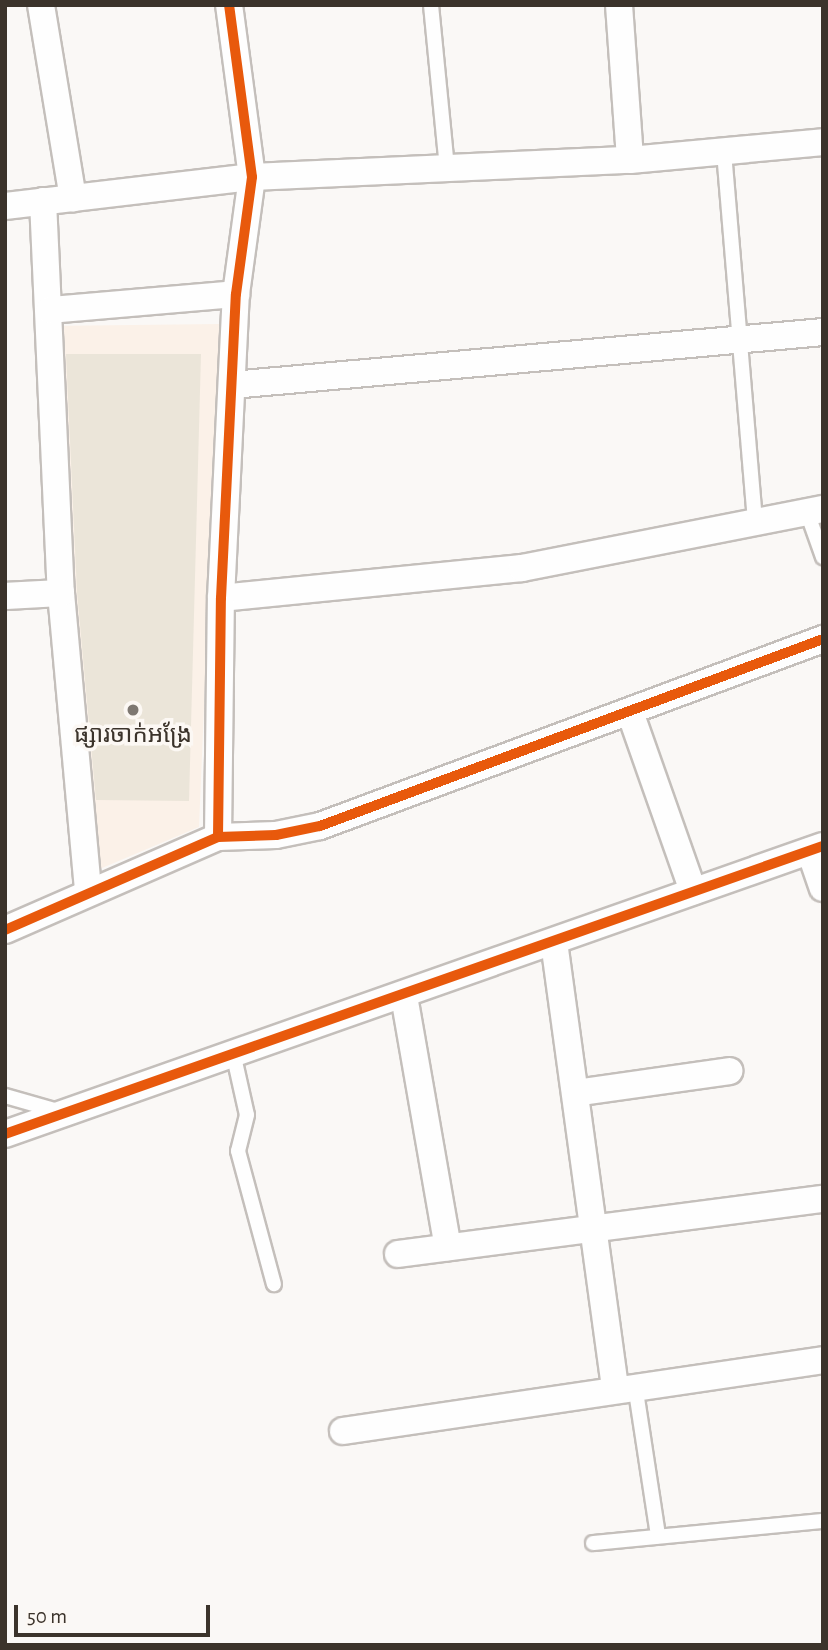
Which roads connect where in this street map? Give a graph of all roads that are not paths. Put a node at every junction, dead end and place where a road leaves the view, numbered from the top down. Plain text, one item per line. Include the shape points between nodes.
1 (41, 5) edge
2 (229, 5) edge
3 (430, 5) edge
4 (619, 5) edge
5 (823, 142) edge
6 (724, 152) junction
7 (630, 160) junction
8 (447, 169) junction
9 (252, 177) junction
10 (73, 198) junction
11 (43, 201) junction
12 (5, 206) edge
13 (236, 295) junction
14 (50, 310) junction
15 (823, 332) edge
16 (742, 340) junction
17 (232, 385) junction
18 (815, 510) edge
19 (755, 523) junction
20 (823, 557) edge
21 (61, 593) junction
22 (5, 596) edge
23 (221, 598) junction
24 (823, 639) edge
25 (630, 712) junction
26 (218, 837) junction
27 (817, 848) edge
28 (823, 888) edge
29 (88, 891) junction
30 (693, 891) junction
31 (5, 930) edge
32 (554, 942) junction
33 (404, 996) junction
34 (234, 1057) junction
35 (729, 1071) dead end
36 (575, 1093) junction
37 (5, 1096) edge
38 (68, 1113) junction
39 (5, 1134) edge
40 (823, 1199) edge
41 (593, 1226) junction
42 (448, 1247) junction
43 (398, 1254) dead end
44 (274, 1284) dead end
45 (823, 1360) edge
46 (625, 1386) junction
47 (343, 1431) dead end
48 (823, 1521) edge
49 (658, 1536) junction
50 (593, 1543) dead end

1 - 10 street
2 - 9 street
3 - 8 lane
4 - 7 street
5 - 6 street
6 - 7 street
6 - 16 lane
7 - 8 street
8 - 9 street
9 - 10 street
9 - 13 street
10 - 11 street
11 - 12 street
11 - 14 street
13 - 14 street
13 - 17 street
14 - 21 street
15 - 16 street
16 - 17 street
16 - 19 lane
17 - 23 street
18 - 19 street
18 - 20 lane
19 - 23 street via 522,568
21 - 22 street
21 - 29 street
23 - 26 street
24 - 25 street
25 - 26 street via 320,826 276,835
25 - 30 street
26 - 29 street
27 - 28 street
27 - 30 street
29 - 31 street
30 - 32 street
32 - 33 street
32 - 36 street
33 - 34 street
33 - 42 street
34 - 38 street
34 - 44 lane via 247,1115 238,1151
35 - 36 street
36 - 41 street
37 - 38 lane
38 - 39 street
40 - 41 street
41 - 42 street
41 - 46 street
42 - 43 street
45 - 46 street
46 - 47 street
46 - 49 lane
48 - 49 lane
49 - 50 lane

